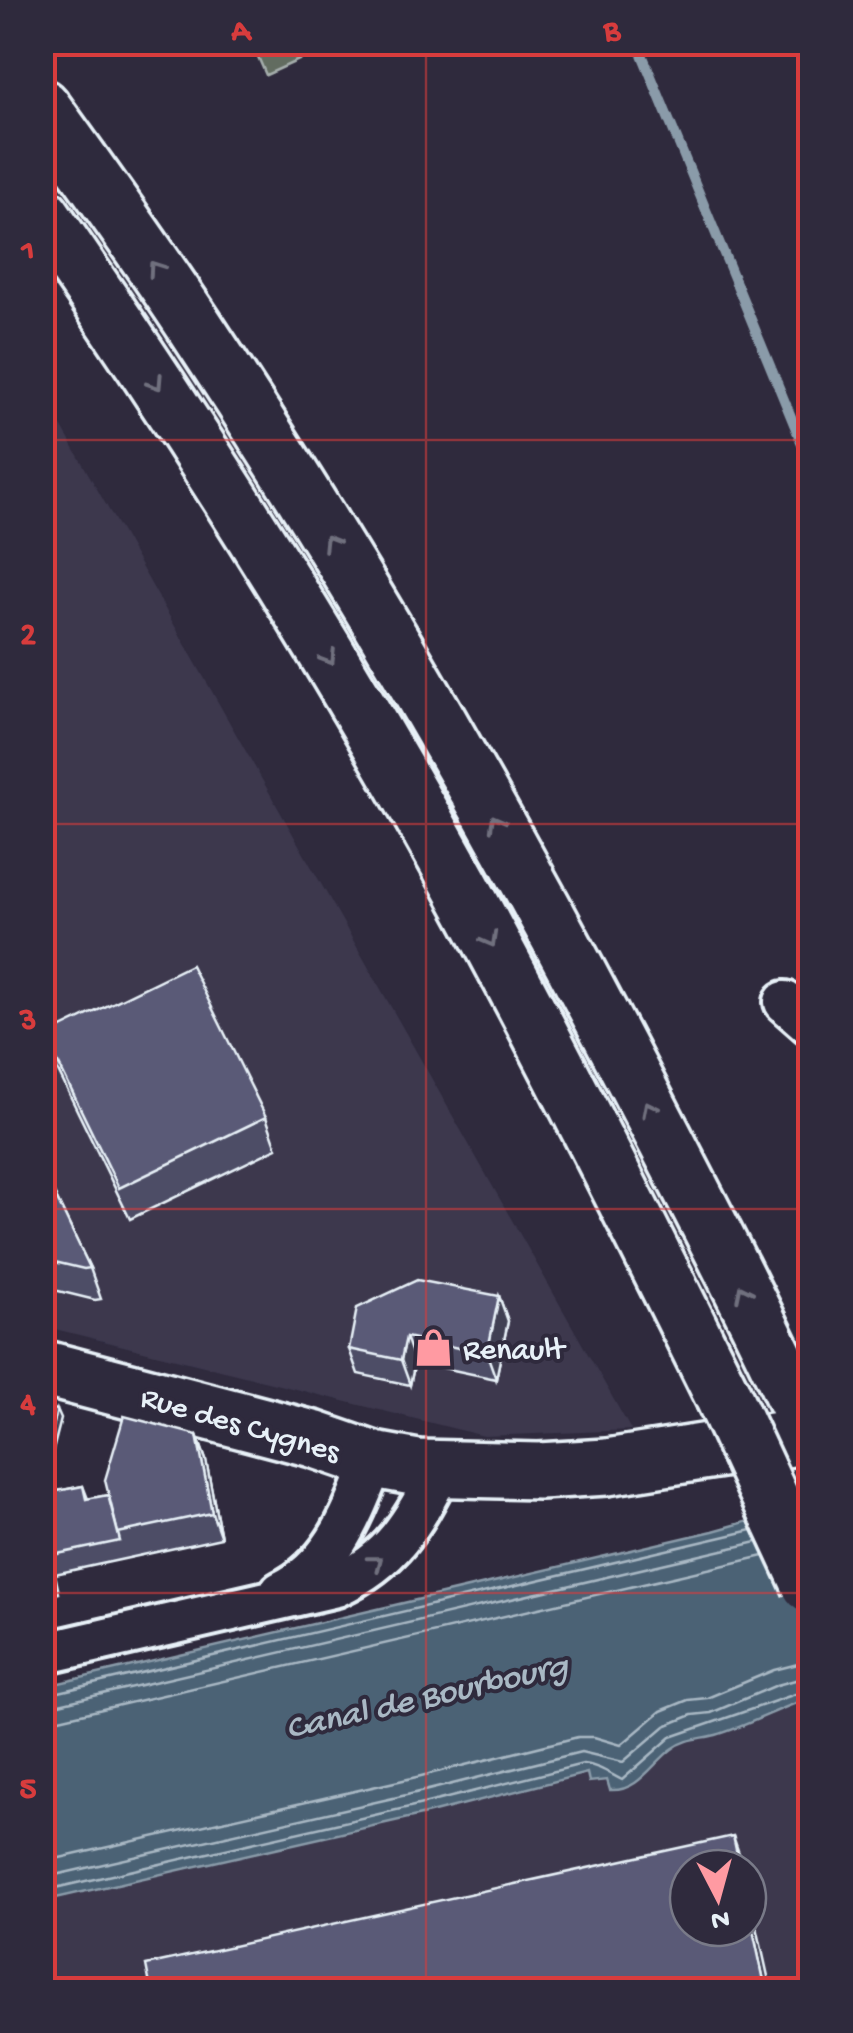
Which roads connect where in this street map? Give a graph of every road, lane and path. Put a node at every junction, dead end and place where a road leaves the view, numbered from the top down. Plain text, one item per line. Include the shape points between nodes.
1 (42, 106) edge
2 (42, 215) edge
3 (42, 1368) edge
4 (810, 1433) edge
5 (374, 1460) junction
6 (440, 1469) junction
7 (810, 1584) edge
8 (253, 1606) junction
9 (42, 1654) edge

4 -> 1 main road via 594,1004 414,679 228,378
2 -> 7 main road, bridge via 226,492 392,764 640,1227
3 - 5 main road, Rue des Cygnes
4 - 6 main road, Rue des Cygnes via 607,1467
5 - 6 main road, Rue des Cygnes
5 - 8 street via 346,1526 318,1567
8 -> 6 street via 318,1592 370,1567 409,1528
8 - 9 street

